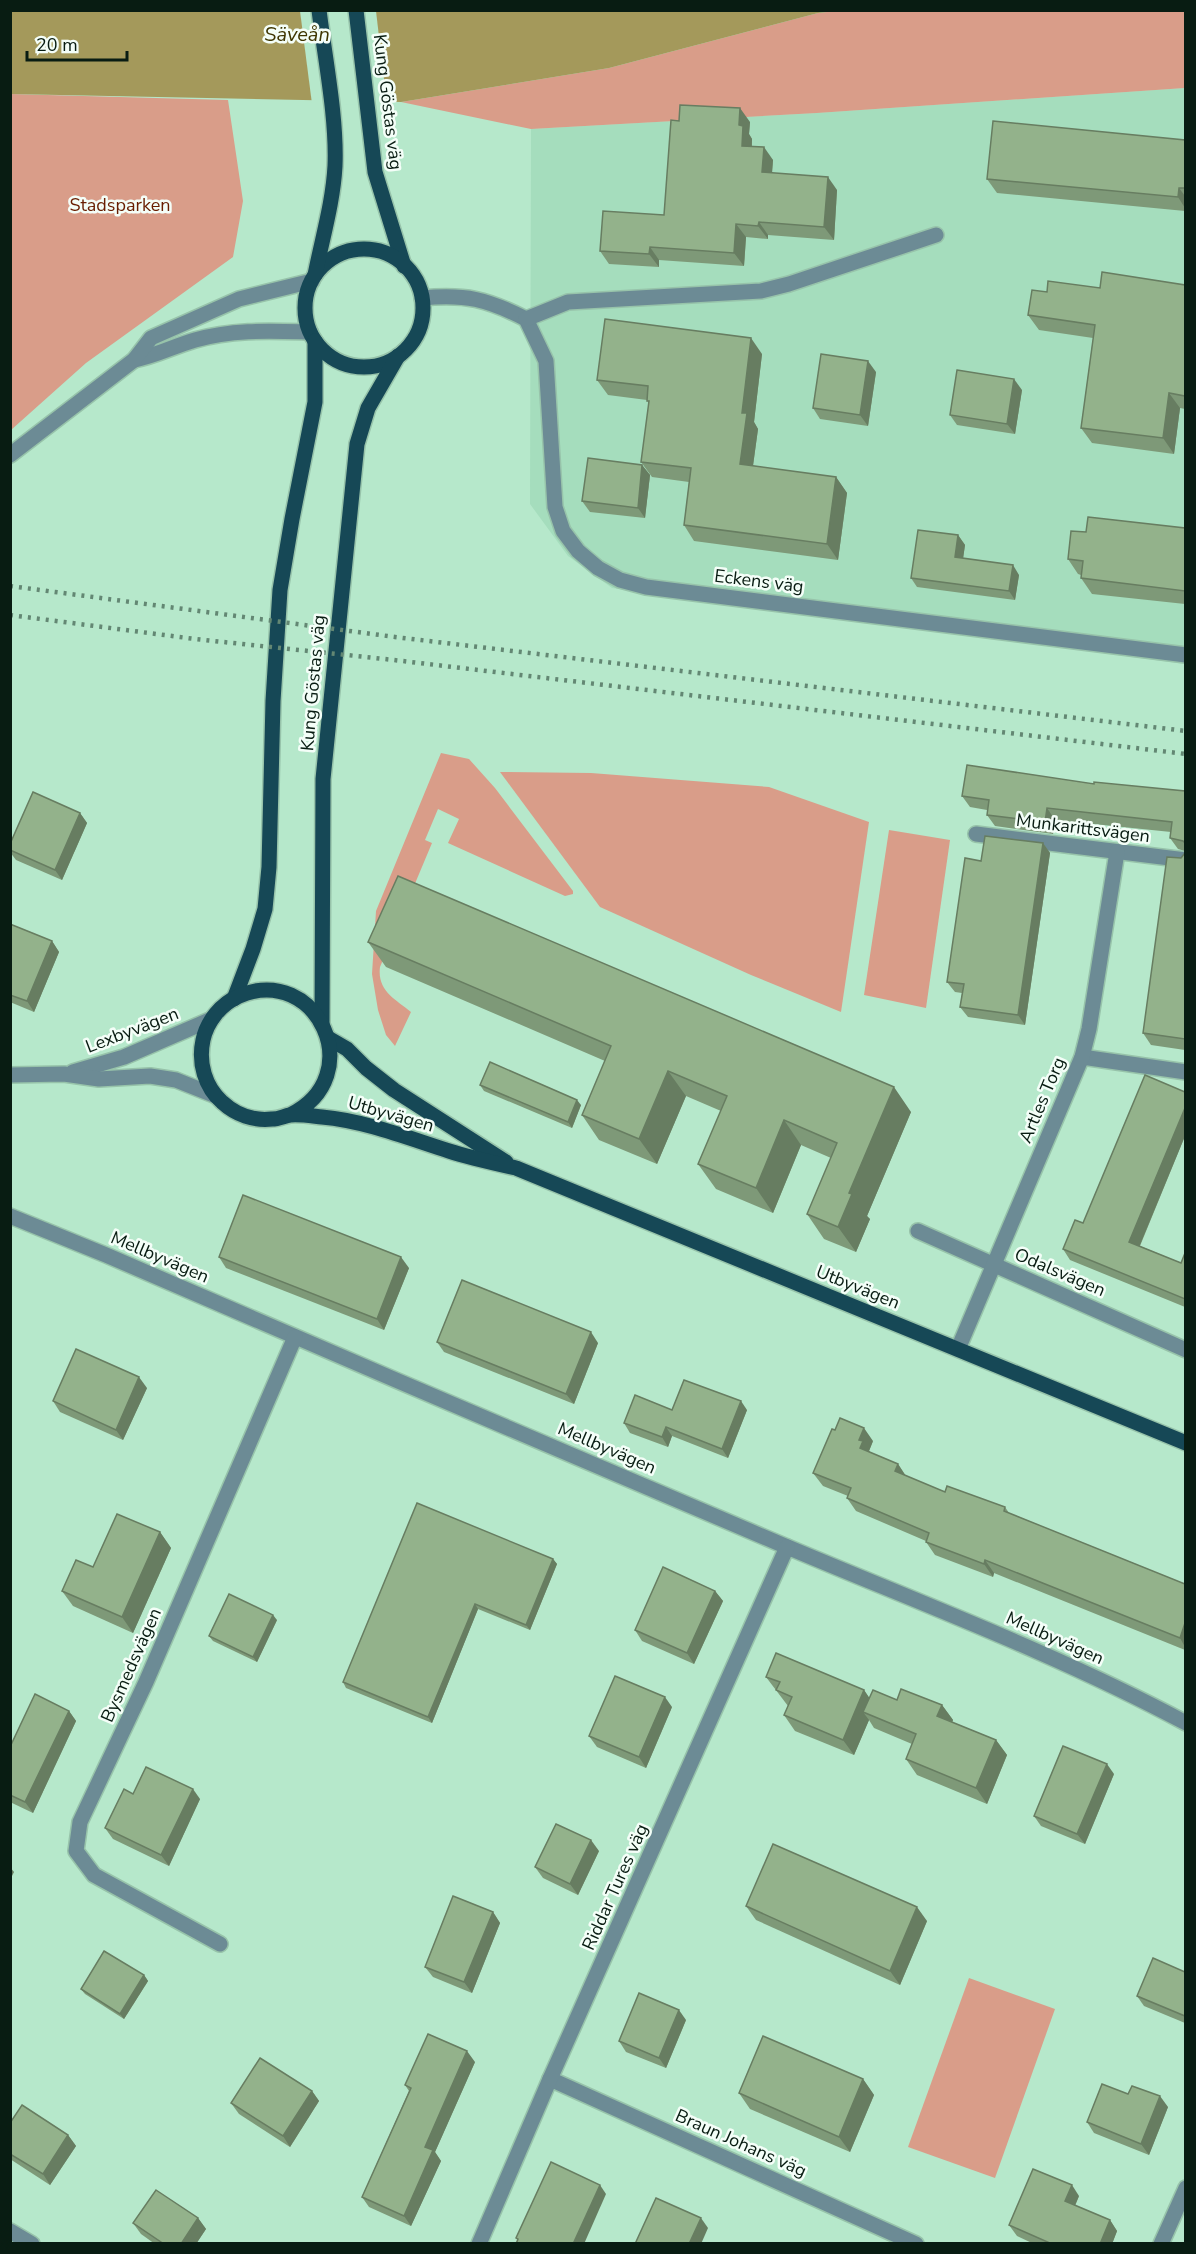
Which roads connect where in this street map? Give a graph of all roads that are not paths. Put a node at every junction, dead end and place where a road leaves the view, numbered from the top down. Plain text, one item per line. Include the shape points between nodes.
1 (319, 10) edge
2 (356, 10) edge
3 (936, 235) dead end
4 (405, 266) junction
5 (313, 278) junction
6 (422, 298) junction
7 (526, 319) junction
8 (313, 337) junction
9 (398, 356) junction
10 (134, 360) junction
11 (10, 455) edge
12 (1185, 655) edge
13 (976, 834) dead end
14 (1117, 852) junction
15 (1185, 860) edge
16 (234, 999) junction
17 (212, 1019) junction
18 (325, 1031) junction
19 (1082, 1057) junction
20 (1185, 1072) edge
21 (64, 1074) junction
22 (10, 1075) edge
23 (216, 1096) junction
24 (290, 1115) junction
25 (516, 1168) junction
26 (10, 1216) edge
27 (918, 1231) dead end
28 (993, 1265) junction
29 (295, 1337) junction
30 (958, 1349) junction
31 (1185, 1350) edge
32 (1185, 1443) edge
33 (787, 1547) junction
34 (1185, 1723) edge
35 (220, 1944) dead end
36 (550, 2079) junction
37 (1185, 2188) edge
38 (10, 2230) edge
39 (32, 2244) edge
40 (479, 2244) edge
41 (916, 2244) edge
42 (1161, 2244) edge

1 - 5 main road, Kung Göstas väg via 335,166 329,214
2 - 4 main road, Kung Göstas väg via 375,172
3 - 7 street via 761,291 568,302
4 - 5 main road via 386,254 358,249 331,259
4 - 6 main road, Kung Göstas väg
5 - 8 main road, Kung Göstas väg via 305,306
5 - 10 street via 239,299 161,333 151,338
6 - 7 street via 450,295 489,301
6 - 9 main road, Kung Göstas väg via 418,330
7 - 12 street, Eckens väg via 546,361 555,507 563,531 578,551 620,580 646,587
8 - 9 main road via 330,356 348,365 369,367
8 - 10 street via 239,331 195,340
8 - 16 main road, Kung Göstas väg via 315,402 280,590 265,909
9 - 18 main road, Kung Göstas väg via 368,408 357,444 323,779
10 - 11 street
13 - 14 street, Munkarittsvägen
14 - 15 street, Munkarittsvägen
14 - 19 street, Artles Torg
16 - 17 main road, Kung Göstas väg
16 - 18 main road, Kung Göstas väg via 253,992 293,996 310,1008
17 - 21 street, Lexbyvägen via 124,1057
17 - 23 main road, Kung Göstas väg via 202,1041 201,1058 204,1074
18 - 24 main road, Kung Göstas väg via 331,1057 324,1084 306,1106
18 - 25 main road, Utbyvägen via 394,1090
19 - 20 street
19 - 28 street, Artles Torg
21 - 22 street, Lexbyvägen
21 - 23 street, Lexbyvägen via 99,1079 150,1076 176,1080
23 - 24 main road, Kung Göstas väg via 228,1108 250,1118
24 - 25 main road, Utbyvägen via 347,1120
25 - 30 main road, Utbyvägen
26 - 29 street, Mellbyvägen
27 - 28 street, Odalsvägen
28 - 30 street, Artles Torg
28 - 31 street, Odalsvägen
29 - 33 street, Mellbyvägen
29 - 35 street, Bysmedsvägen via 146,1682 80,1822 76,1851 94,1875
30 - 32 main road, Utbyvägen
33 - 34 street, Mellbyvägen via 982,1627 1099,1679
33 - 36 street, Riddar Tures väg
36 - 40 street, Riddar Tures väg
36 - 41 street, Braun Johans väg
37 - 42 street
38 - 39 street

